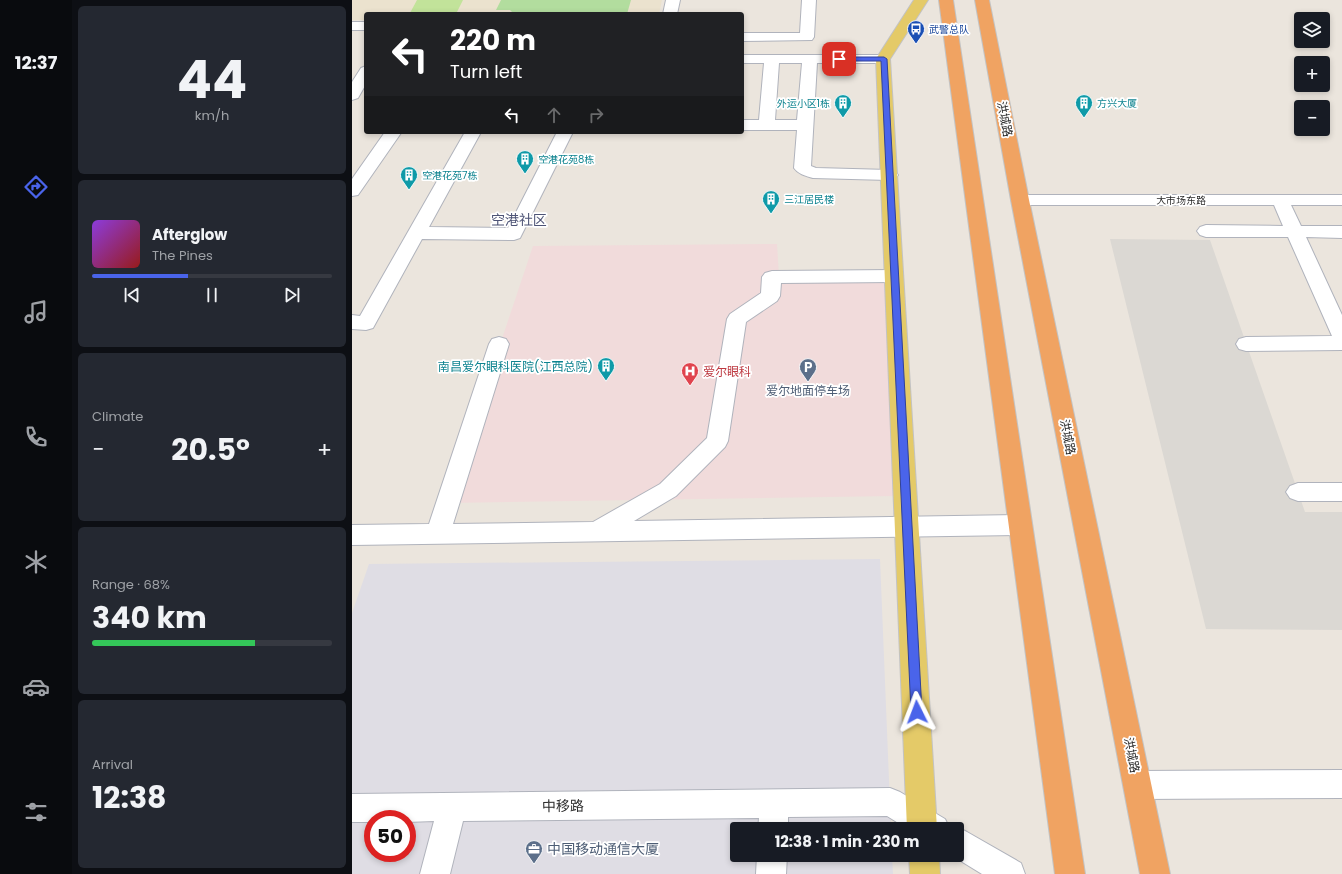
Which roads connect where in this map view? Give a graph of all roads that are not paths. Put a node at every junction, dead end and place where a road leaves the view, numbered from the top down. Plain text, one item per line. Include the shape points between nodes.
1 (673, 0) edge
2 (809, 0) edge
3 (921, 0) edge
4 (946, 0) edge
5 (982, 0) edge
6 (670, 12) edge
7 (352, 26) edge
8 (364, 26) edge
9 (744, 37) edge
10 (744, 59) edge
11 (772, 59) junction
12 (810, 59) junction
13 (884, 59) junction
14 (364, 74) edge
15 (352, 95) edge
16 (744, 125) edge
17 (767, 125) junction
18 (804, 125) junction
19 (392, 134) edge
20 (472, 134) dead end
21 (564, 134) edge
22 (889, 175) junction
23 (352, 191) edge
24 (1020, 200) junction
25 (1195, 200) junction
26 (1280, 200) junction
27 (1342, 200) edge
28 (1294, 231) junction
29 (1342, 232) edge
30 (416, 233) junction
31 (894, 276) junction
32 (352, 322) edge
33 (1342, 336) edge
34 (1342, 343) edge
35 (499, 344) dead end
36 (1246, 344) dead end
37 (1298, 492) dead end
38 (1342, 492) edge
39 (1020, 525) junction
40 (907, 527) junction
41 (596, 531) junction
42 (438, 534) junction
43 (352, 535) edge
44 (1342, 784) edge
45 (1138, 785) junction
46 (452, 807) junction
47 (352, 808) edge
48 (773, 816) edge
49 (920, 822) edge
50 (926, 822) edge
51 (964, 846) edge
52 (772, 862) edge
53 (924, 862) edge
54 (435, 874) edge
55 (771, 874) edge
56 (924, 874) edge
57 (1010, 874) edge
58 (1070, 874) edge
59 (1155, 874) edge

1 - 6 street
2 - 9 street via 807,37
3 - 13 main road
4 - 39 highway
5 - 24 highway, 洪城路
7 - 8 street
10 - 11 street
11 - 12 street
11 - 17 street
12 - 13 street
12 - 18 street
13 - 22 main road
14 - 15 street
16 - 17 street
17 - 18 street
18 - 22 street via 802,168 813,173
19 - 23 street
20 - 30 street
21 - 30 street via 514,234
22 - 31 main road
24 - 25 street, 大市场东路
24 - 45 highway, 洪城路
25 - 26 street, 大市场东路
25 - 28 street via 1208,236
26 - 27 street, 大市场东路
26 - 28 street
28 - 29 street
28 - 33 street
30 - 32 street via 366,323
31 - 40 main road
31 - 41 street via 772,277 770,296 737,320 717,441 668,490
34 - 36 street
35 - 42 street
37 - 38 street
39 - 40 street
39 - 58 highway
40 - 41 street
40 - 50 main road
41 - 42 street
42 - 43 street
44 - 45 street
45 - 59 highway, 洪城路
46 - 47 street, 中移路
46 - 48 street, 中移路
46 - 54 street
48 - 49 street, 中移路 via 890,802
51 - 57 street
52 - 55 street
53 - 56 main road

